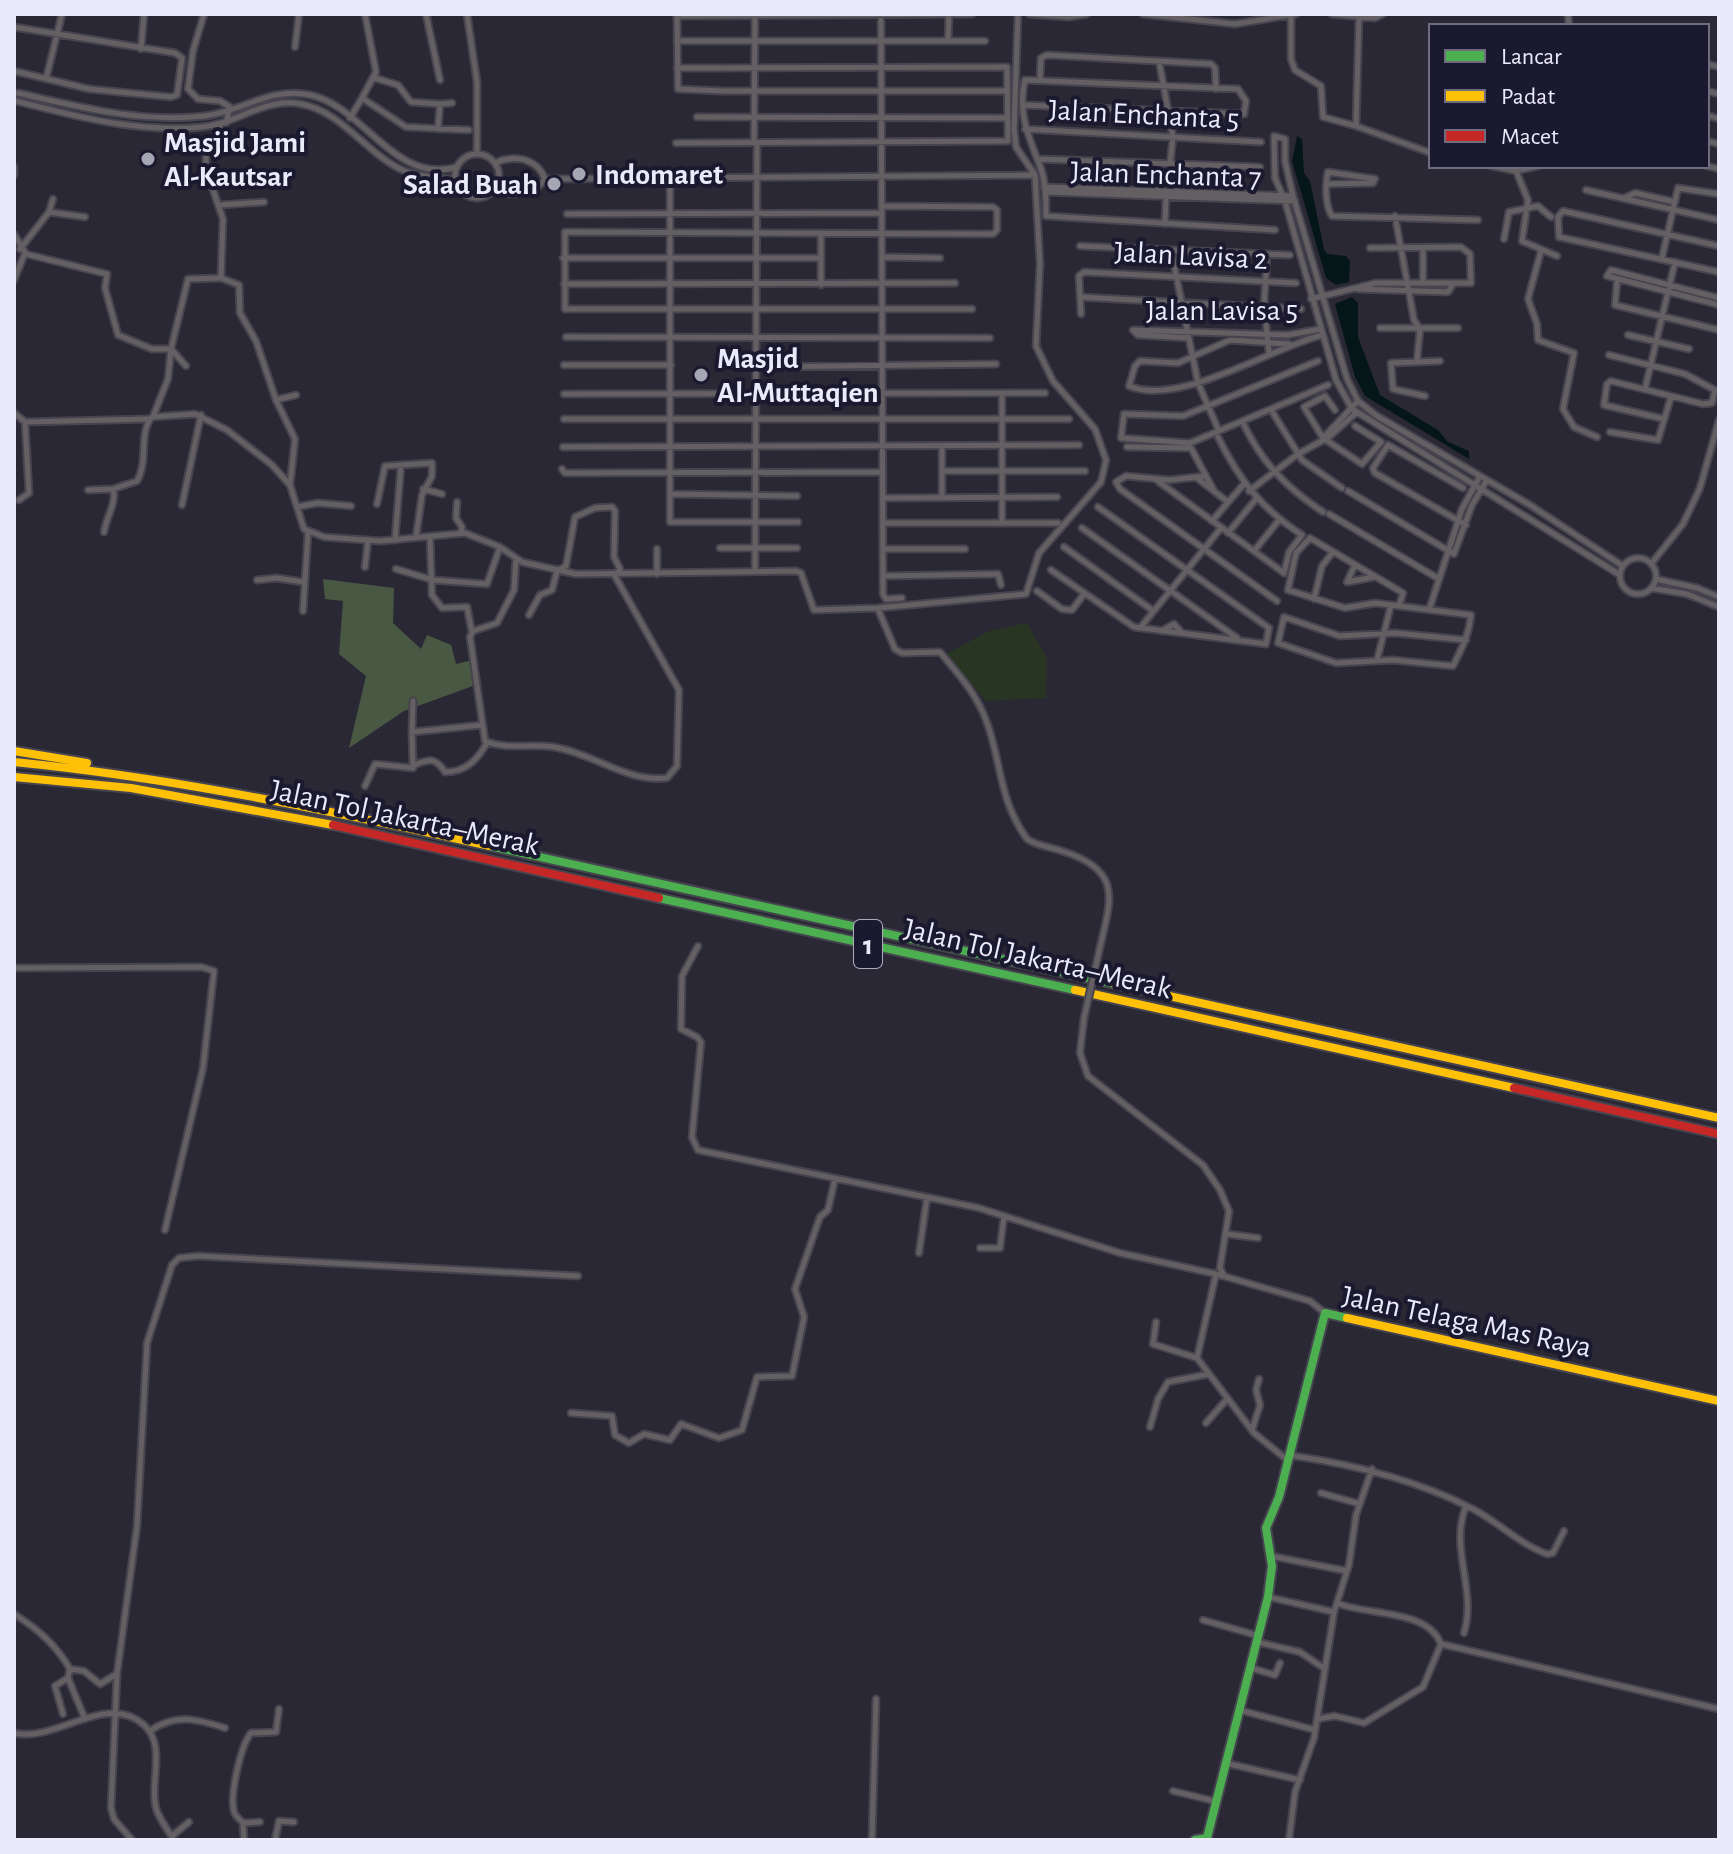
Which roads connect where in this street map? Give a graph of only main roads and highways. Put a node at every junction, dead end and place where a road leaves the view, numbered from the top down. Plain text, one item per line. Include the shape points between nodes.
1 (14, 751) edge
2 (14, 762) edge
3 (133, 774) junction
4 (14, 777) edge
5 (1719, 1118) edge
6 (1719, 1134) edge
7 (1719, 1401) edge
8 (1207, 1839) edge
9 (1195, 1840) edge

1 - 3 main road
2 - 3 main road, Jalan Tol Jakarta–Merak / 1
3 - 5 main road, Jalan Tol Jakarta–Merak / 1 via 291,802
4 - 6 main road, Jalan Tol Jakarta–Merak / 1 via 131,788 292,816
7 - 8 main road, Jalan Telaga Mas Raya via 1325,1313 1279,1497 1266,1525 1271,1556 1268,1597
8 - 9 main road, Jalan Telaga Mas Raya

